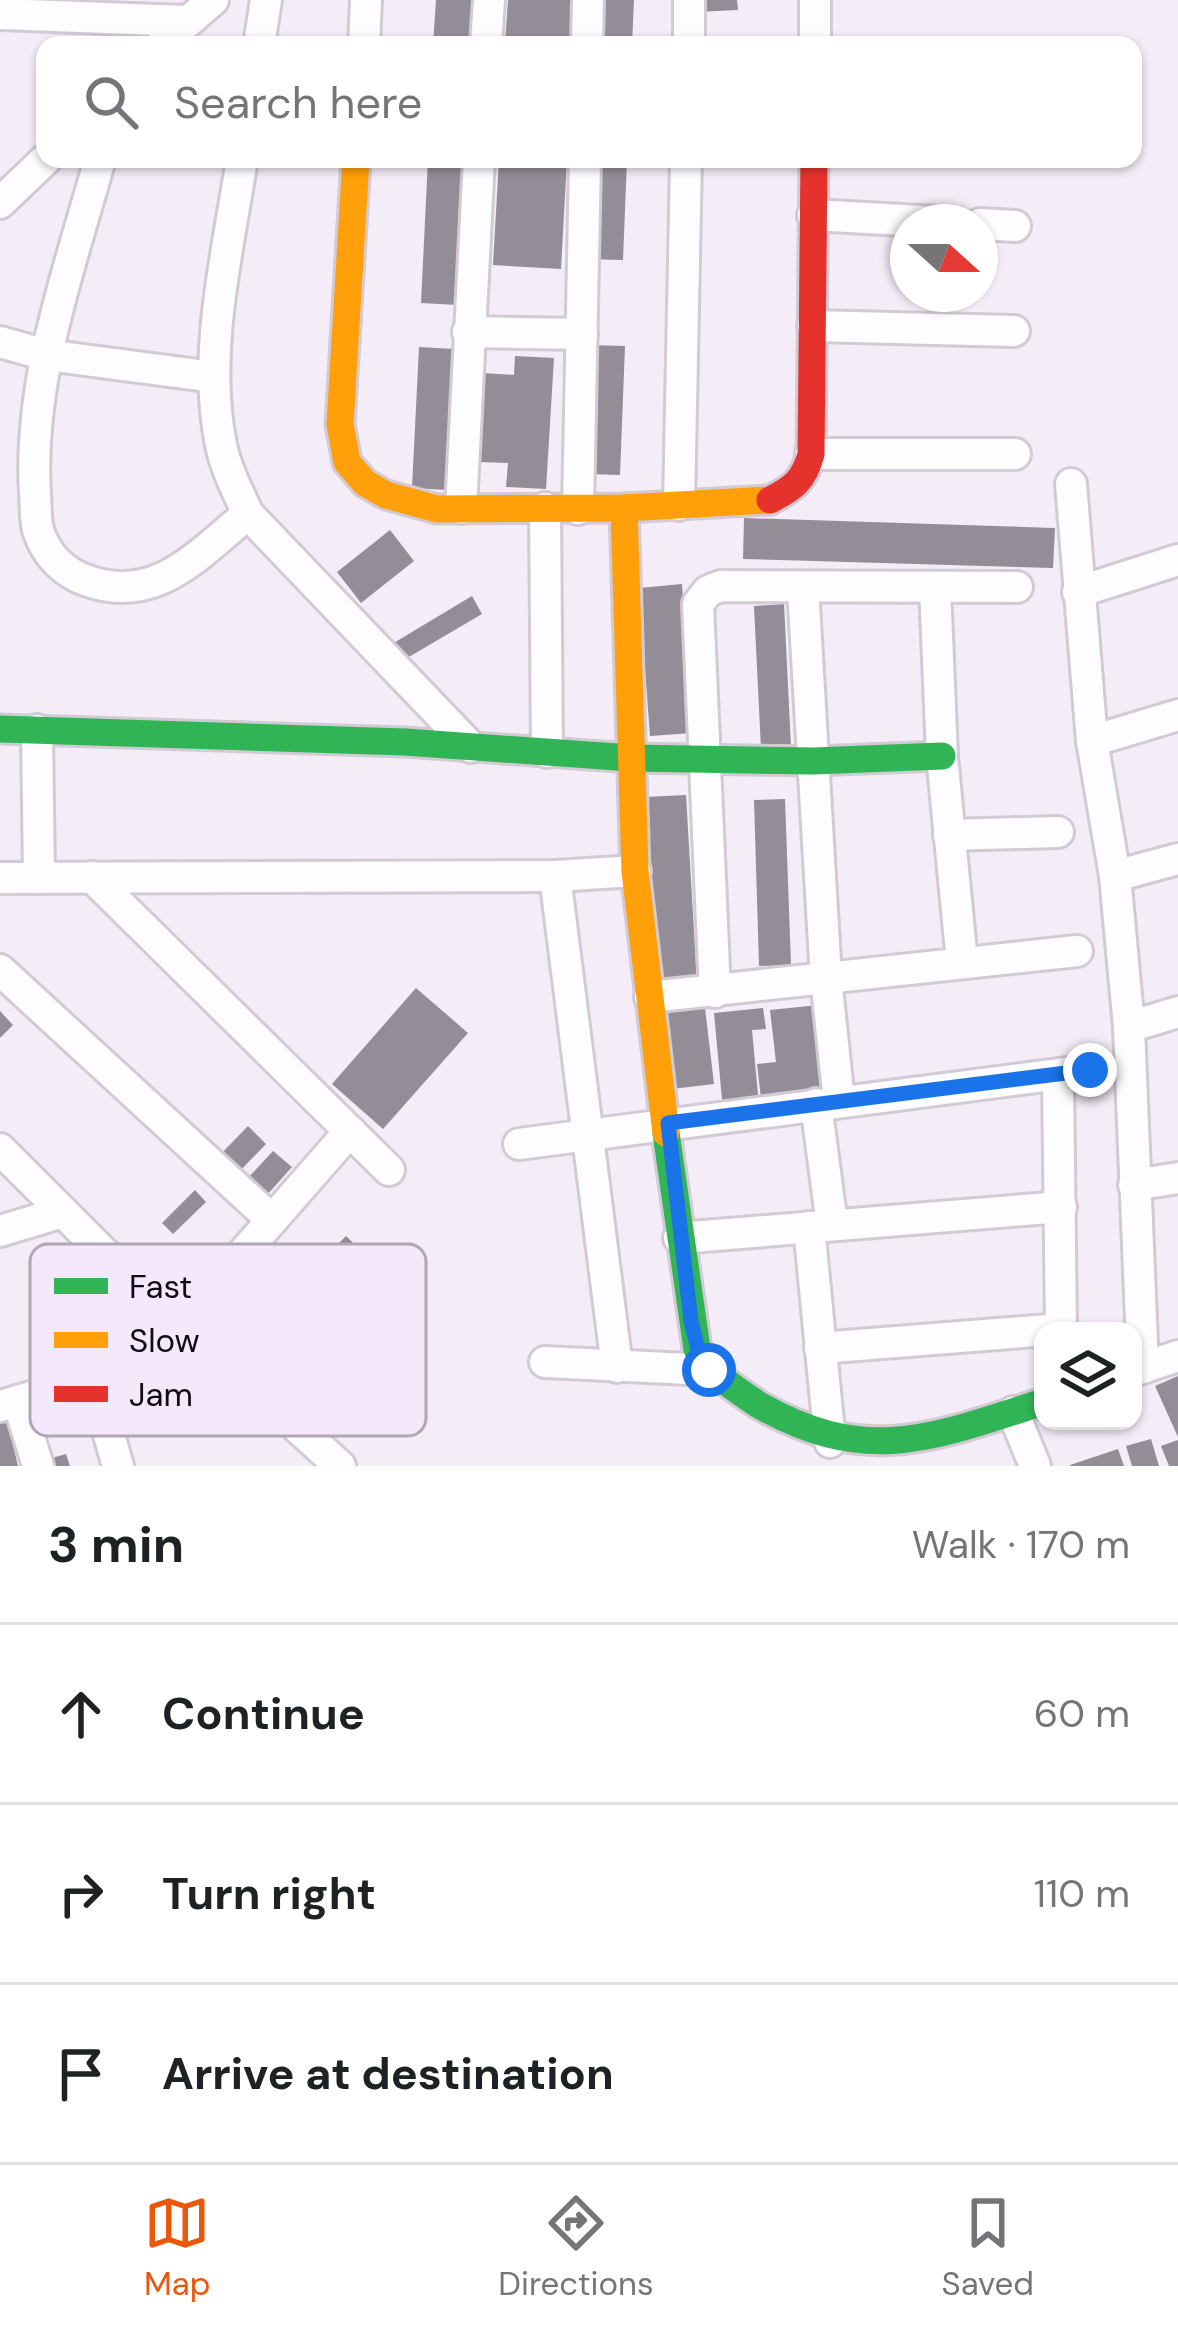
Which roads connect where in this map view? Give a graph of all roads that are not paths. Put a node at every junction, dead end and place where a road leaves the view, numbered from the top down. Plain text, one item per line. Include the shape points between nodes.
1 (213, 0) edge
2 (266, 0) edge
3 (366, 0) edge
4 (489, 0) edge
5 (588, 0) edge
6 (689, 0) edge
7 (815, 0) edge
8 (0, 14) edge
9 (185, 21) junction
10 (170, 36) edge
11 (261, 36) edge
12 (364, 36) edge
13 (487, 36) edge
14 (587, 36) edge
15 (688, 36) edge
16 (815, 36) edge
17 (37, 168) edge
18 (98, 168) edge
19 (241, 168) edge
20 (355, 168) edge
21 (478, 168) edge
22 (585, 168) edge
23 (686, 168) edge
24 (814, 168) edge
25 (0, 203) edge
26 (813, 215) junction
27 (890, 219) edge
28 (998, 225) edge
29 (1015, 226) dead end
30 (813, 326) junction
31 (1014, 331) dead end
32 (468, 332) junction
33 (582, 334) junction
34 (0, 342) edge
35 (46, 355) junction
36 (214, 377) junction
37 (812, 454) junction
38 (1015, 454) dead end
39 (1071, 484) dead end
40 (679, 505) junction
41 (461, 508) junction
42 (544, 508) junction
43 (578, 508) junction
44 (624, 508) junction
45 (248, 514) junction
46 (1178, 560) edge
47 (935, 587) junction
48 (1017, 587) dead end
49 (802, 588) junction
50 (1078, 592) junction
51 (1178, 716) edge
52 (0, 729) edge
53 (37, 730) junction
54 (1092, 741) junction
55 (472, 747) junction
56 (547, 752) junction
57 (942, 756) junction
58 (631, 758) junction
59 (704, 760) junction
60 (813, 761) junction
61 (1058, 832) dead end
62 (949, 836) junction
63 (1178, 859) edge
64 (635, 871) junction
65 (555, 876) junction
66 (1115, 876) junction
67 (92, 877) junction
68 (39, 878) junction
69 (2, 880) edge
70 (1077, 951) dead end
71 (962, 962) junction
72 (0, 970) edge
73 (826, 978) junction
74 (716, 992) junction
75 (650, 997) junction
76 (1178, 1012) edge
77 (1129, 1027) junction
78 (1090, 1070) dead end
79 (1058, 1075) junction
80 (828, 1103) junction
81 (668, 1123) junction
82 (350, 1131) junction
83 (586, 1136) junction
84 (519, 1144) dead end
85 (0, 1148) edge
86 (389, 1170) dead end
87 (1178, 1178) edge
88 (1134, 1186) junction
89 (1061, 1207) junction
90 (63, 1211) junction
91 (272, 1220) junction
92 (820, 1227) junction
93 (0, 1231) edge
94 (679, 1238) junction
95 (98, 1244) edge
96 (251, 1244) edge
97 (1061, 1322) edge
98 (1137, 1322) edge
99 (1034, 1332) edge
100 (820, 1348) junction
101 (1178, 1356) edge
102 (545, 1362) dead end
103 (617, 1367) junction
104 (1142, 1368) edge
105 (709, 1370) junction
106 (9, 1403) edge
107 (1028, 1407) edge
108 (109, 1436) edge
109 (307, 1436) edge
110 (830, 1442) junction
111 (38, 1466) edge
112 (118, 1466) edge
113 (340, 1466) edge
114 (1035, 1466) edge

1 - 9 street
2 - 11 street
3 - 12 street
4 - 13 street
5 - 14 street
6 - 15 street
7 - 16 street
8 - 9 street
9 - 10 street
17 - 25 street
18 - 35 street
19 - 36 street
20 - 41 street via 340,424 347,462 386,495
21 - 32 street
22 - 33 street
23 - 40 street
24 - 26 street
26 - 27 street
26 - 30 street
28 - 29 street
30 - 31 street
30 - 37 street
32 - 33 street
32 - 41 street
33 - 43 street
34 - 35 street
35 - 36 street
35 - 45 street via 37,528 70,575 104,587 169,578
36 - 45 street via 221,445
37 - 38 street
37 - 40 street via 795,488 770,500
39 - 50 street
40 - 44 street
41 - 42 street
42 - 43 street
42 - 56 street
43 - 44 street
44 - 58 street
45 - 55 street
46 - 50 street
47 - 48 street
47 - 49 street
47 - 57 street
49 - 59 street via 721,586 698,604
49 - 60 street
50 - 54 street
51 - 54 street
52 - 53 street
53 - 55 street
53 - 68 street
54 - 66 street
55 - 56 street
56 - 58 street
57 - 60 street
57 - 62 street
58 - 59 street
58 - 64 street
59 - 60 street
59 - 74 street
60 - 73 street
61 - 62 street
62 - 71 street
63 - 66 street
64 - 65 street
64 - 75 street
65 - 67 street
65 - 83 street
66 - 77 street
67 - 68 street
67 - 82 street
68 - 69 street
70 - 71 street
71 - 73 street
72 - 91 street
73 - 74 street
73 - 80 street
74 - 75 street
75 - 81 street
76 - 77 street
77 - 88 street
78 - 79 street
79 - 80 street
79 - 89 street
80 - 81 street
80 - 92 street
81 - 83 street
81 - 94 street
82 - 86 street
82 - 91 street
83 - 84 street
83 - 103 street
85 - 90 street
87 - 88 street
88 - 98 street
89 - 92 street
89 - 97 street
90 - 93 street
90 - 95 street
91 - 96 street
92 - 94 street
92 - 100 street
94 - 105 street via 691,1321
99 - 100 street
100 - 110 street
101 - 104 street
102 - 103 street
103 - 105 street
105 - 110 street via 784,1424
106 - 111 street
107 - 110 street via 907,1446
107 - 114 street
108 - 112 street
109 - 113 street

